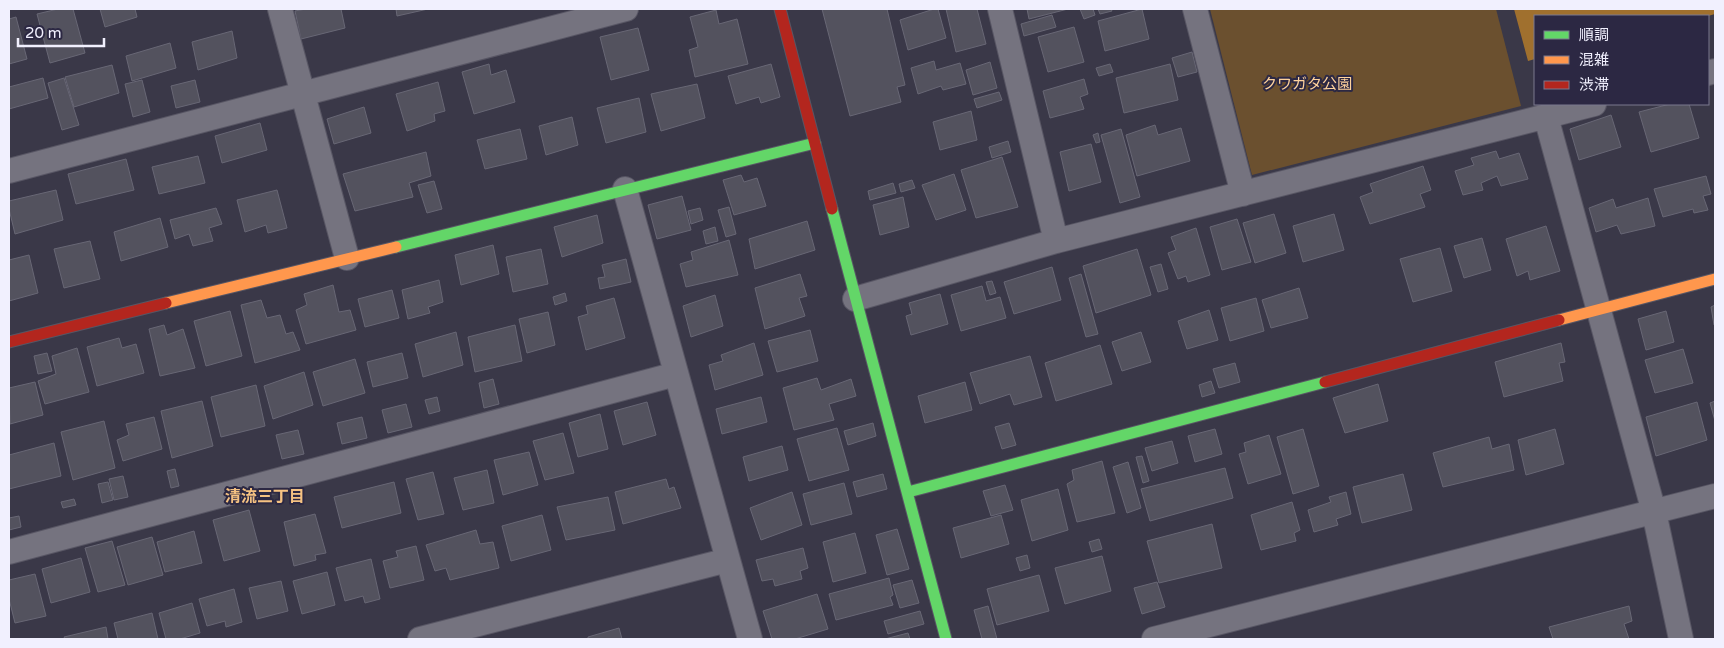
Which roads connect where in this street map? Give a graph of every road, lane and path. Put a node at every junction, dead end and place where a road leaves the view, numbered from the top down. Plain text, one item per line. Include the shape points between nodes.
1 (280, 9) edge
2 (626, 9) edge
3 (780, 9) edge
4 (1000, 9) edge
5 (1195, 9) edge
6 (304, 94) junction
7 (1590, 105) edge
8 (1546, 116) junction
9 (815, 143) junction
10 (9, 171) edge
11 (625, 189) junction
12 (1242, 194) junction
13 (1056, 241) junction
14 (347, 258) junction
15 (1715, 279) edge
16 (855, 298) junction
17 (1599, 311) junction
18 (9, 342) edge
19 (676, 374) junction
20 (908, 492) junction
21 (1715, 496) edge
22 (1654, 512) junction
23 (9, 552) edge
24 (728, 560) junction
25 (420, 639) edge
26 (750, 639) edge
27 (946, 639) edge
28 (1154, 639) edge
29 (1680, 639) edge

1 - 6 street
2 - 6 street
3 - 9 street
4 - 13 street
5 - 12 street
6 - 10 street
6 - 14 street
7 - 8 street
8 - 12 street
8 - 17 street
9 - 11 street
9 - 16 street
11 - 14 street
11 - 19 street
12 - 13 street
13 - 16 street
14 - 18 street
15 - 17 street
16 - 20 street
17 - 20 street
17 - 22 street
19 - 23 street
19 - 24 street
20 - 27 street
21 - 22 street
22 - 28 street
22 - 29 street
24 - 25 street
24 - 26 street

